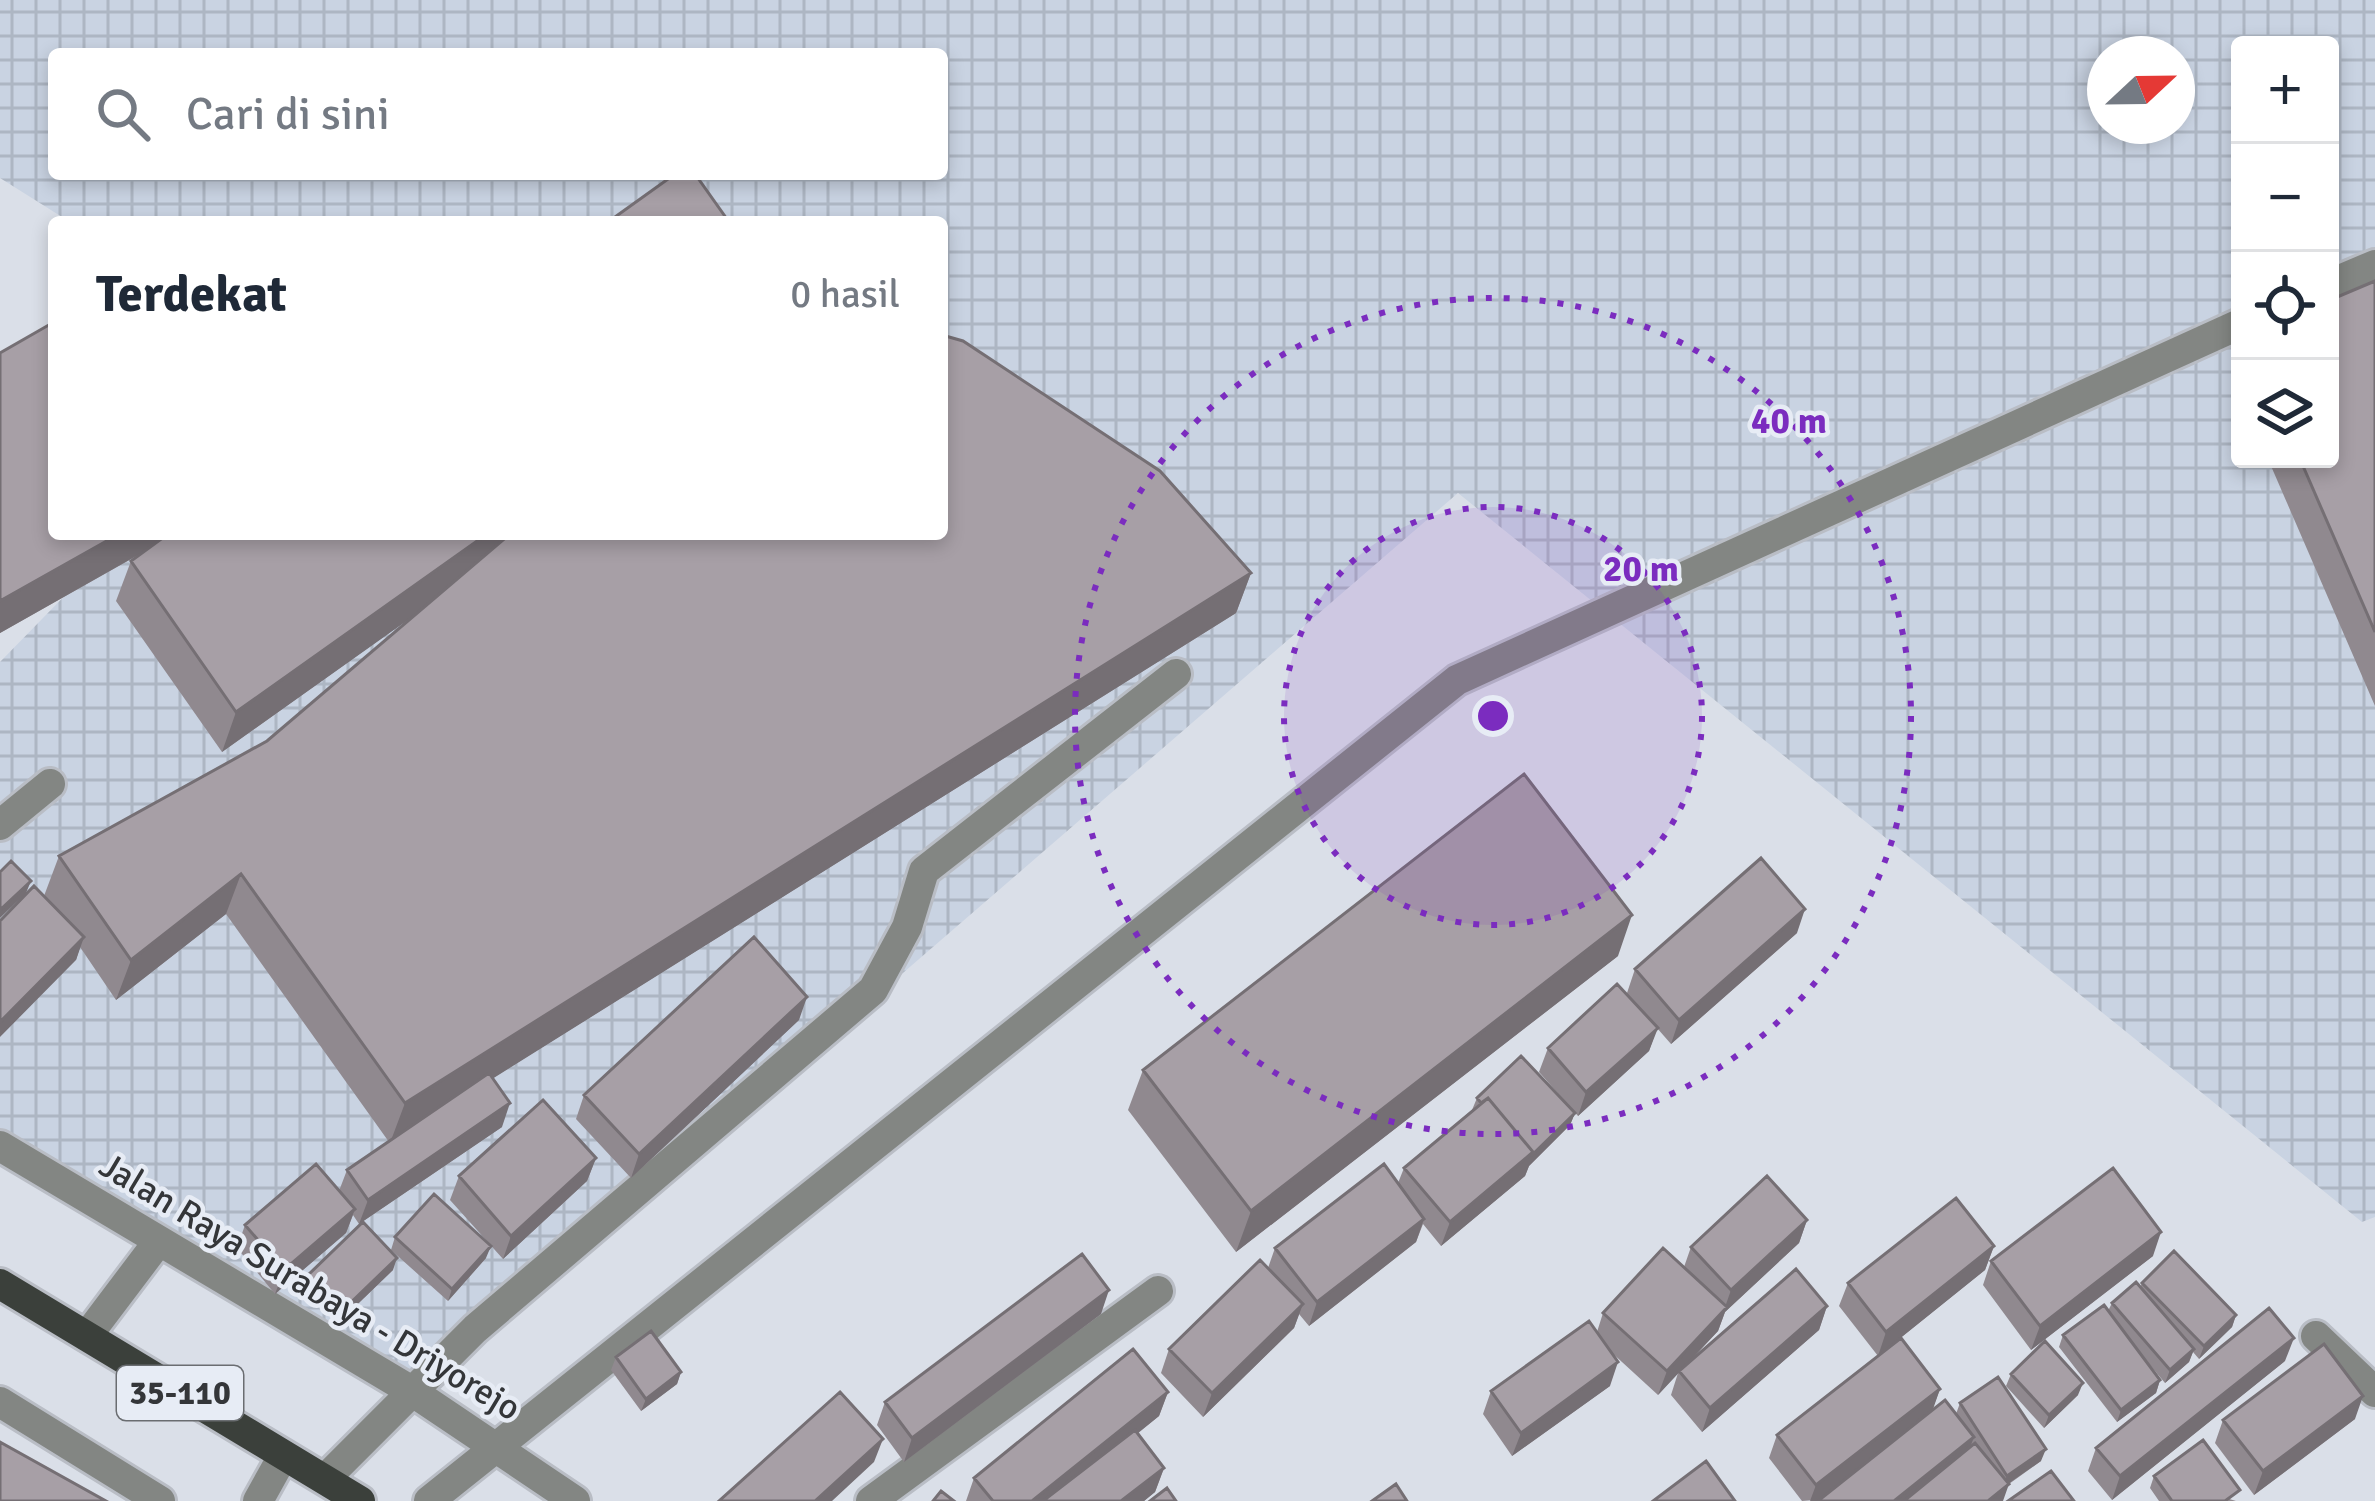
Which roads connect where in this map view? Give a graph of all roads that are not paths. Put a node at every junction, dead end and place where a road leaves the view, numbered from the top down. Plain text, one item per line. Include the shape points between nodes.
1 (2375, 265) edge
2 (2339, 280) edge
3 (2231, 328) edge
4 (1176, 674) edge
5 (50, 784) dead end
6 (0, 825) edge
7 (0, 1147) edge
8 (158, 1242) junction
9 (0, 1284) edge
10 (1157, 1291) dead end
11 (87, 1336) junction
12 (2316, 1336) dead end
13 (410, 1390) junction
14 (2375, 1392) edge
15 (0, 1402) edge
16 (499, 1446) junction
17 (284, 1456) junction
18 (325, 1479) junction
19 (160, 1501) edge
20 (258, 1501) edge
21 (360, 1501) edge
22 (429, 1501) edge
23 (575, 1501) edge
24 (871, 1501) edge

1 - 2 street
3 - 16 street via 1456,680
4 - 13 street via 924,871 907,927 873,990
5 - 6 street
7 - 8 street, Jalan Raya Surabaya - Driyorejo
8 - 11 street
8 - 13 street, Jalan Raya Surabaya - Driyorejo
9 - 11 main road, 35-110
10 - 24 street
11 - 17 main road, 35-110
12 - 14 street
13 - 16 street, Jalan Raya Surabaya - Driyorejo
13 - 18 street
15 - 19 street
16 - 22 street
16 - 23 street, Jalan Raya Surabaya - Driyorejo
17 - 18 main road, 35-110
17 - 20 street
18 - 21 main road, 35-110

